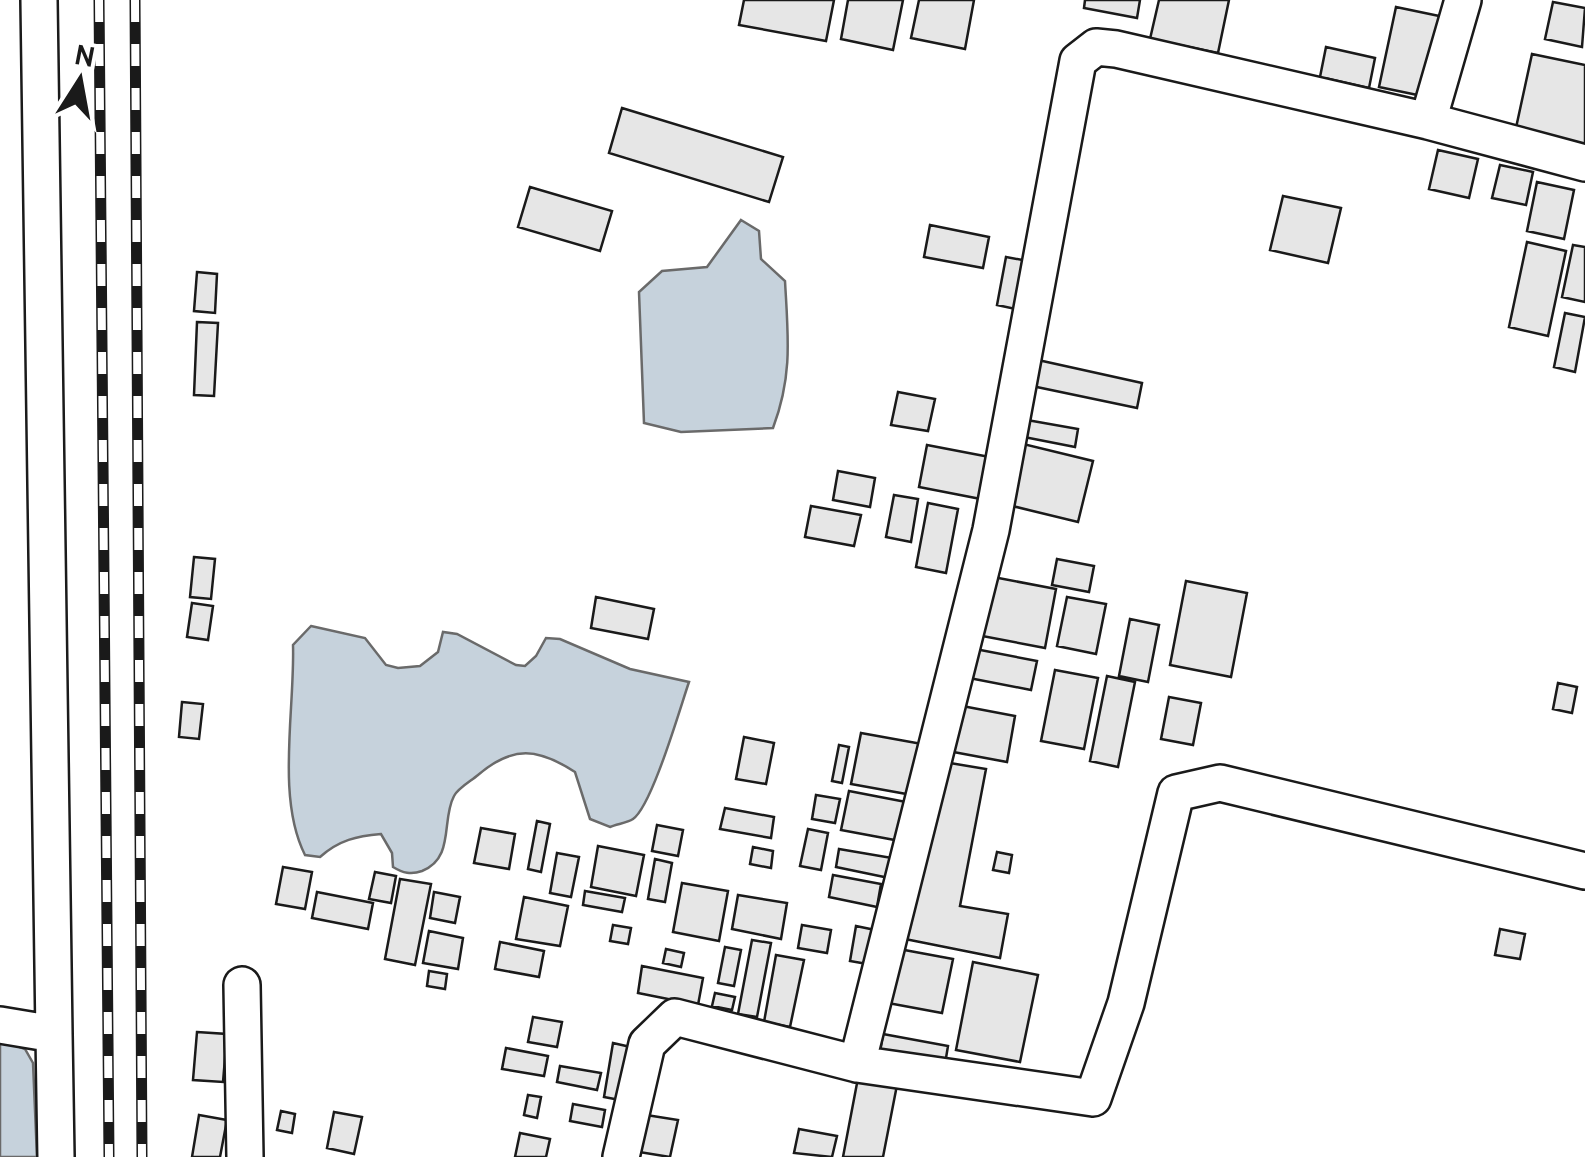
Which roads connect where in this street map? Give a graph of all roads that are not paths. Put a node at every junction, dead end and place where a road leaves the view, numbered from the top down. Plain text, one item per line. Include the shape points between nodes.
1 (40, 0) edge
2 (1463, 0) edge
3 (1428, 121) junction
4 (1585, 163) edge
5 (1585, 871) edge
6 (242, 985) dead end
7 (0, 1025) edge
8 (54, 1034) junction
9 (857, 1064) junction
10 (56, 1157) edge
11 (244, 1157) edge
12 (622, 1157) edge

1 - 8 street
2 - 3 street
3 - 4 street
3 - 9 street via 1116,49 1096,47 1078,61 991,530
5 - 9 street via 1220,783 1176,793 1126,1003 1092,1098
6 - 11 street
7 - 8 street
8 - 10 street
9 - 12 street via 675,1017 646,1044

